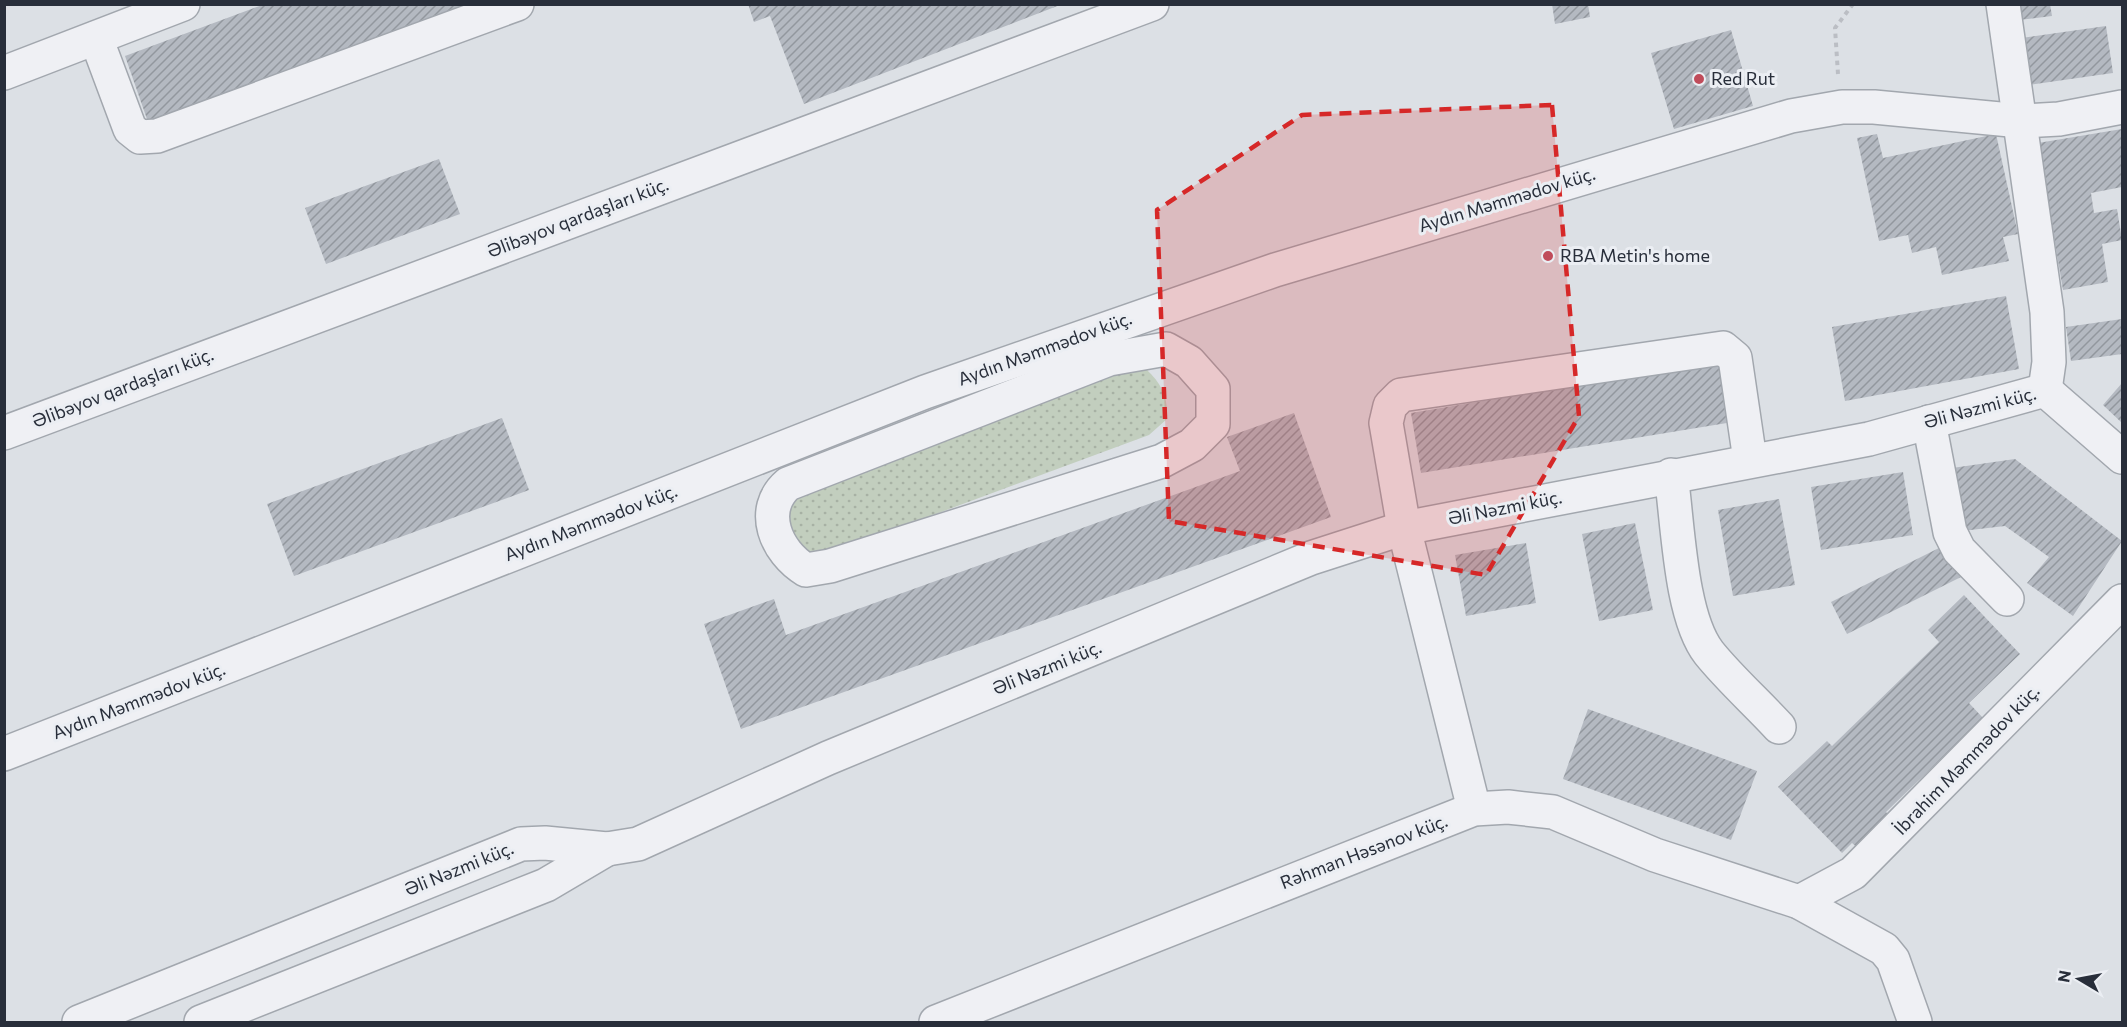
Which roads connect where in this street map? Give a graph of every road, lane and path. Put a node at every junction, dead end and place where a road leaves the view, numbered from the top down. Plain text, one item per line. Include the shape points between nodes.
1 (183, 4) edge
2 (517, 4) edge
3 (1152, 4) edge
4 (1853, 4) edge
5 (2003, 4) edge
6 (96, 38) junction
7 (4, 73) edge
8 (1842, 107) junction
9 (2122, 107) edge
10 (2021, 121) junction
11 (2045, 390) junction
12 (925, 392) junction
13 (1929, 422) junction
14 (939, 426) junction
15 (4, 433) edge
16 (2122, 458) edge
17 (1750, 460) junction
18 (1671, 476) junction
19 (1404, 528) junction
20 (2007, 599) dead end
21 (2122, 601) edge
22 (1779, 727) dead end
23 (4, 754) edge
24 (1474, 808) junction
25 (607, 849) junction
26 (1799, 902) junction
27 (79, 1023) edge
28 (201, 1023) edge
29 (936, 1023) edge
30 (1915, 1023) edge

1 - 6 street
2 - 6 street via 157,136 140,137 130,129
3 - 15 street, Əlibəyov qardaşları küç.
4 - 8 path via 1835,28
5 - 10 street
6 - 7 street
8 - 10 street, Aydın Məmmədov küç.
8 - 12 street, Aydın Məmmədov küç. via 1791,116 1275,270
9 - 10 street, Aydın Məmmədov küç. via 2059,119
10 - 11 street via 2047,312 2049,362
11 - 13 street, Əli Nəzmi küç.
11 - 16 street
12 - 14 street
12 - 23 street, Aydın Məmmədov küç.
13 - 17 street, Əli Nəzmi küç. via 1869,439
13 - 20 street via 1950,532 1959,550
14 - 14 street via 788,484 777,493 773,525 791,561 806,570 830,566 1162,461 1192,445 1213,424 1213,389 1189,362 1166,349 1109,359
17 - 18 street, Əli Nəzmi küç.
17 - 19 street via 1735,358 1723,348 1401,395 1390,406 1386,423
18 - 19 street, Əli Nəzmi küç.
18 - 22 street via 1690,613 1698,635
19 - 24 street
19 - 25 street, Əli Nəzmi küç. via 1311,558 828,758 638,844
21 - 26 street, İbrahim Məmmədov küç. via 1860,867
24 - 26 street, Rəhman Həsənov küç. via 1553,812 1655,855
24 - 29 street, Rəhman Həsənov küç.
25 - 27 street, Əli Nəzmi küç. via 521,844
25 - 28 street via 546,885
26 - 30 street, Rəhman Həsənov küç. via 1884,950 1893,960

